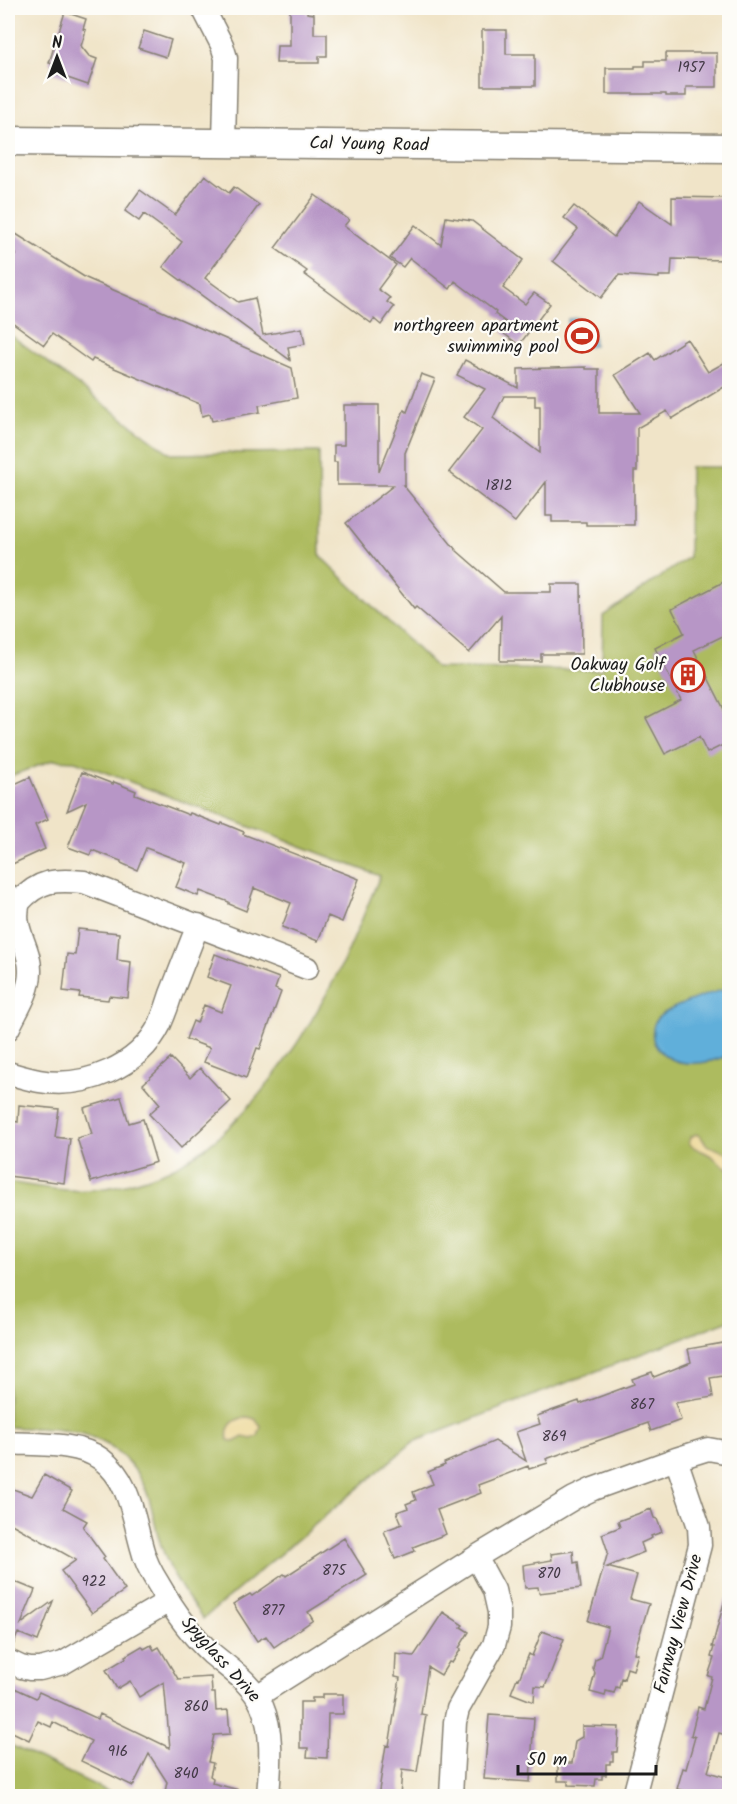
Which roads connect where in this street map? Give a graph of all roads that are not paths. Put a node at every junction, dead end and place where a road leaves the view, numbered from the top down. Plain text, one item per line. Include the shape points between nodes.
1 (203, 8) edge
2 (8, 141) edge
3 (224, 143) junction
4 (729, 148) edge
5 (13, 899) edge
6 (198, 926) junction
7 (307, 968) dead end
8 (8, 1029) edge
9 (8, 1073) edge
10 (8, 1443) edge
11 (729, 1453) edge
12 (676, 1460) junction
13 (476, 1557) junction
14 (169, 1601) junction
15 (8, 1661) edge
16 (257, 1696) junction
17 (268, 1797) edge
18 (451, 1797) edge
19 (634, 1797) edge

1 - 3 street via 226,58
2 - 3 main road, Cal Young Road
3 - 4 main road, Cal Young Road
5 - 6 street via 34,887 58,880 72,881 96,886
5 - 8 street via 30,978
6 - 7 street
6 - 9 street via 160,1024 129,1060 95,1077 76,1081 39,1081
10 - 14 street, Spyglass Drive via 81,1449 108,1465 129,1498 145,1558
11 - 12 street via 708,1449
12 - 13 street via 585,1493
12 - 19 street, Fairway View Drive via 699,1527 700,1545
13 - 16 street
13 - 18 street via 494,1590 499,1627 494,1645 458,1709
14 - 15 street via 63,1663 30,1669
14 - 16 street, Spyglass Drive via 197,1638
16 - 17 street, Spyglass Drive via 269,1730

